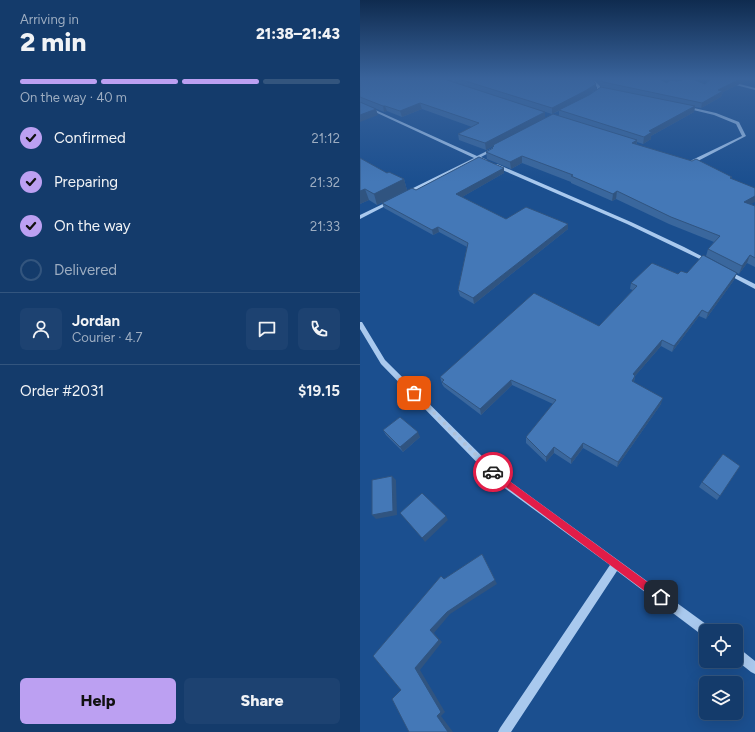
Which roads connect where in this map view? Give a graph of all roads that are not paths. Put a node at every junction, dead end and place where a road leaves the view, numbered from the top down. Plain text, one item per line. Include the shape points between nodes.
1 (380, 113) edge
2 (711, 113) edge
3 (497, 147) edge
4 (477, 158) junction
5 (685, 160) edge
6 (692, 162) junction
7 (699, 165) edge
8 (401, 196) edge
9 (394, 200) edge
10 (360, 217) edge
11 (714, 265) edge
12 (721, 268) edge
13 (755, 286) edge
14 (360, 324) edge
15 (616, 564) junction
16 (699, 626) edge
17 (743, 659) edge
18 (755, 668) edge
19 (504, 732) edge

1 - 4 street
2 - 6 street via 738,123 744,136
3 - 4 street
4 - 8 street
4 - 11 street via 610,213
5 - 6 street
6 - 7 street
9 - 10 street
12 - 13 street
14 - 15 street via 383,362 498,478
15 - 16 street
15 - 19 street
17 - 18 street

